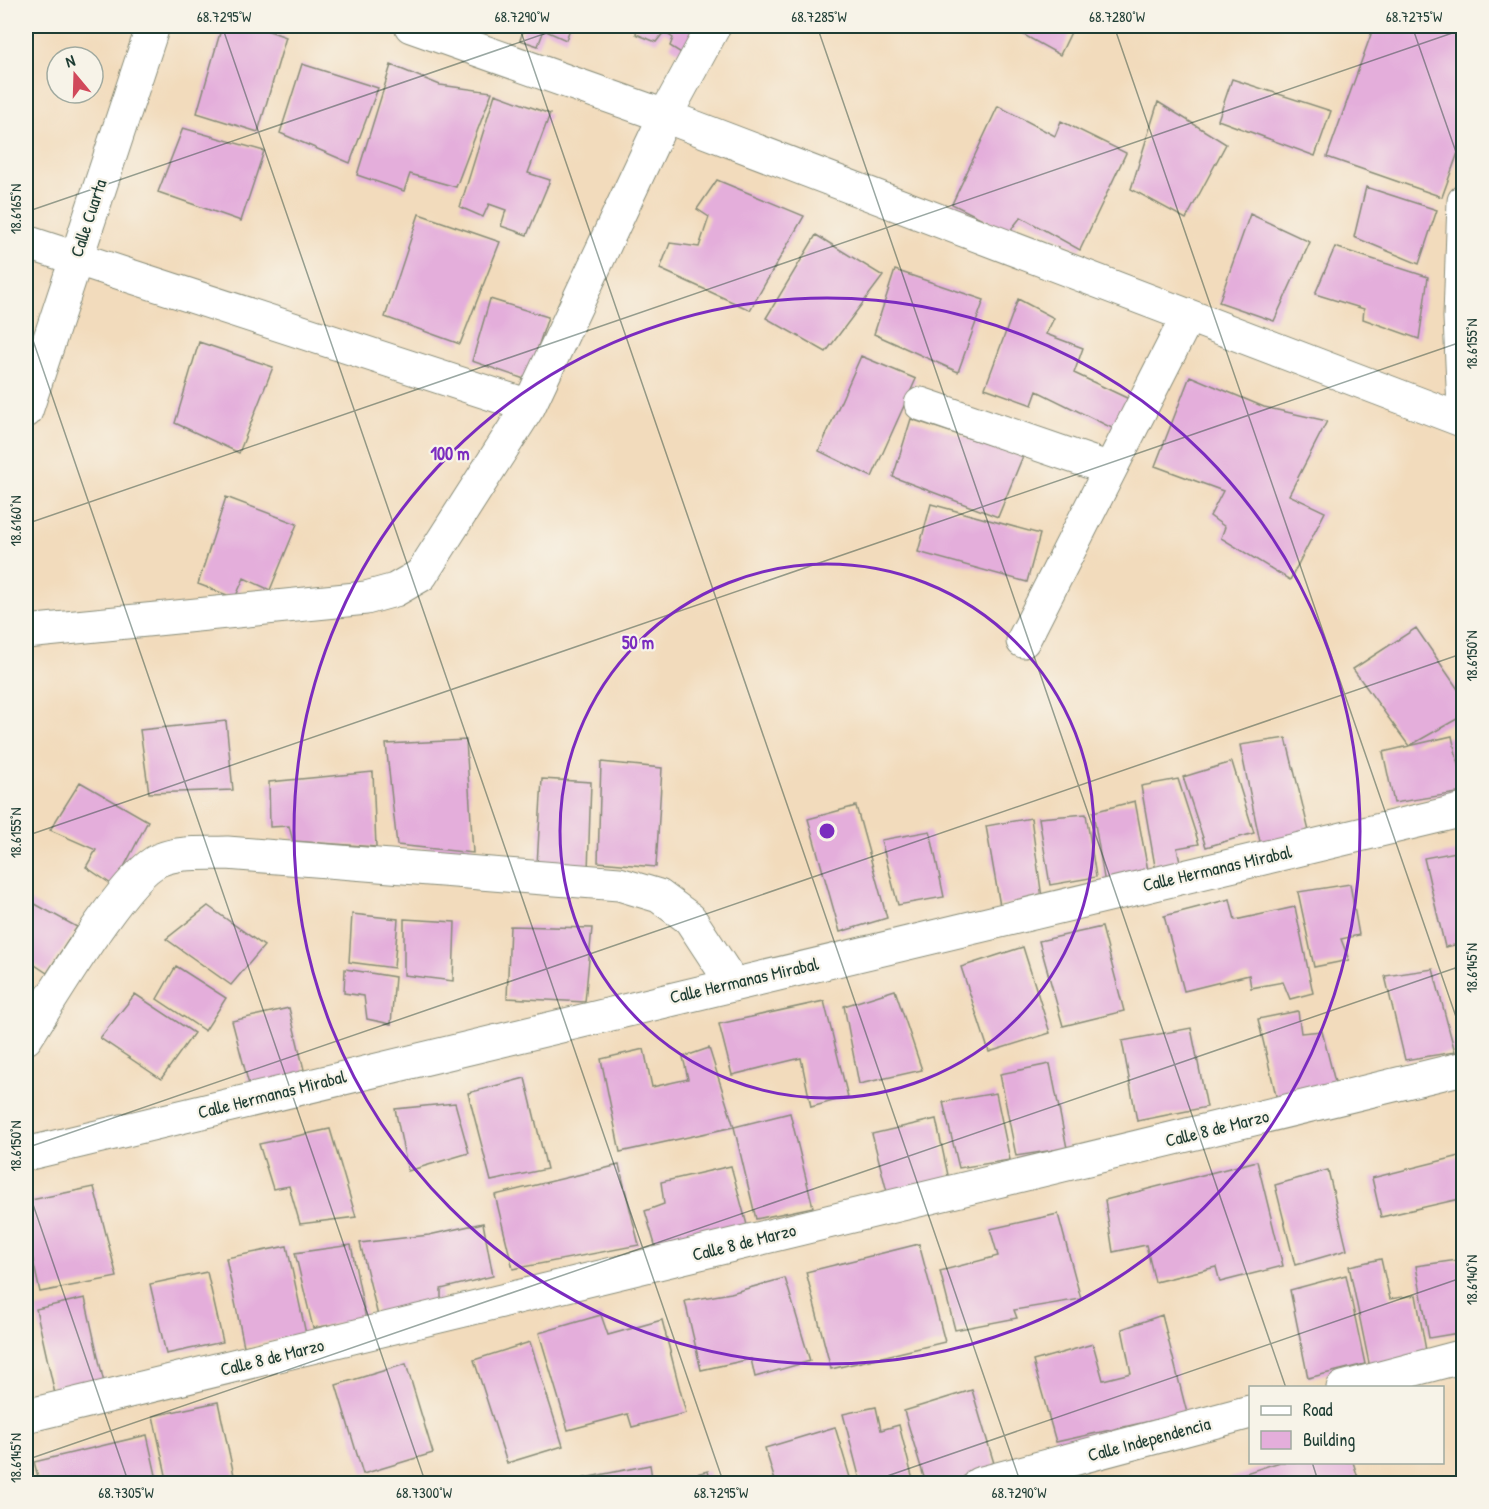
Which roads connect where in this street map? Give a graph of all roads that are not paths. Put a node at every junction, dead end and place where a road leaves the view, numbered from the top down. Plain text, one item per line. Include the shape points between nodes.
1 (153, 26) edge
2 (411, 26) edge
3 (714, 26) edge
4 (665, 116) junction
5 (1464, 201) edge
6 (26, 242) edge
7 (75, 259) junction
8 (1188, 316) junction
9 (921, 404) dead end
10 (529, 406) junction
11 (1464, 409) edge
12 (26, 411) edge
13 (1464, 421) edge
14 (1110, 469) junction
15 (26, 632) edge
16 (1023, 641) dead end
17 (1464, 810) edge
18 (732, 983) junction
19 (26, 1038) edge
20 (1464, 1068) edge
21 (26, 1154) edge
22 (1464, 1356) edge
23 (1351, 1386) edge
24 (1249, 1413) edge
25 (26, 1416) edge
26 (979, 1484) edge

1 - 7 street, Calle Cuarta
2 - 4 street
3 - 4 street
4 - 8 street
4 - 10 street
5 - 11 street via 1460,317
6 - 7 street
7 - 10 street
7 - 12 street, Calle Cuarta
8 - 13 street
8 - 14 street
9 - 14 street
10 - 15 street via 421,575 395,590 366,598
14 - 16 street
17 - 18 street, Calle Hermanas Mirabal
18 - 19 street via 690,920 659,896 619,884 185,854 158,860 129,884
18 - 21 street, Calle Hermanas Mirabal
20 - 25 street, Calle 8 de Marzo
22 - 23 street
24 - 26 street, Calle Independencia

